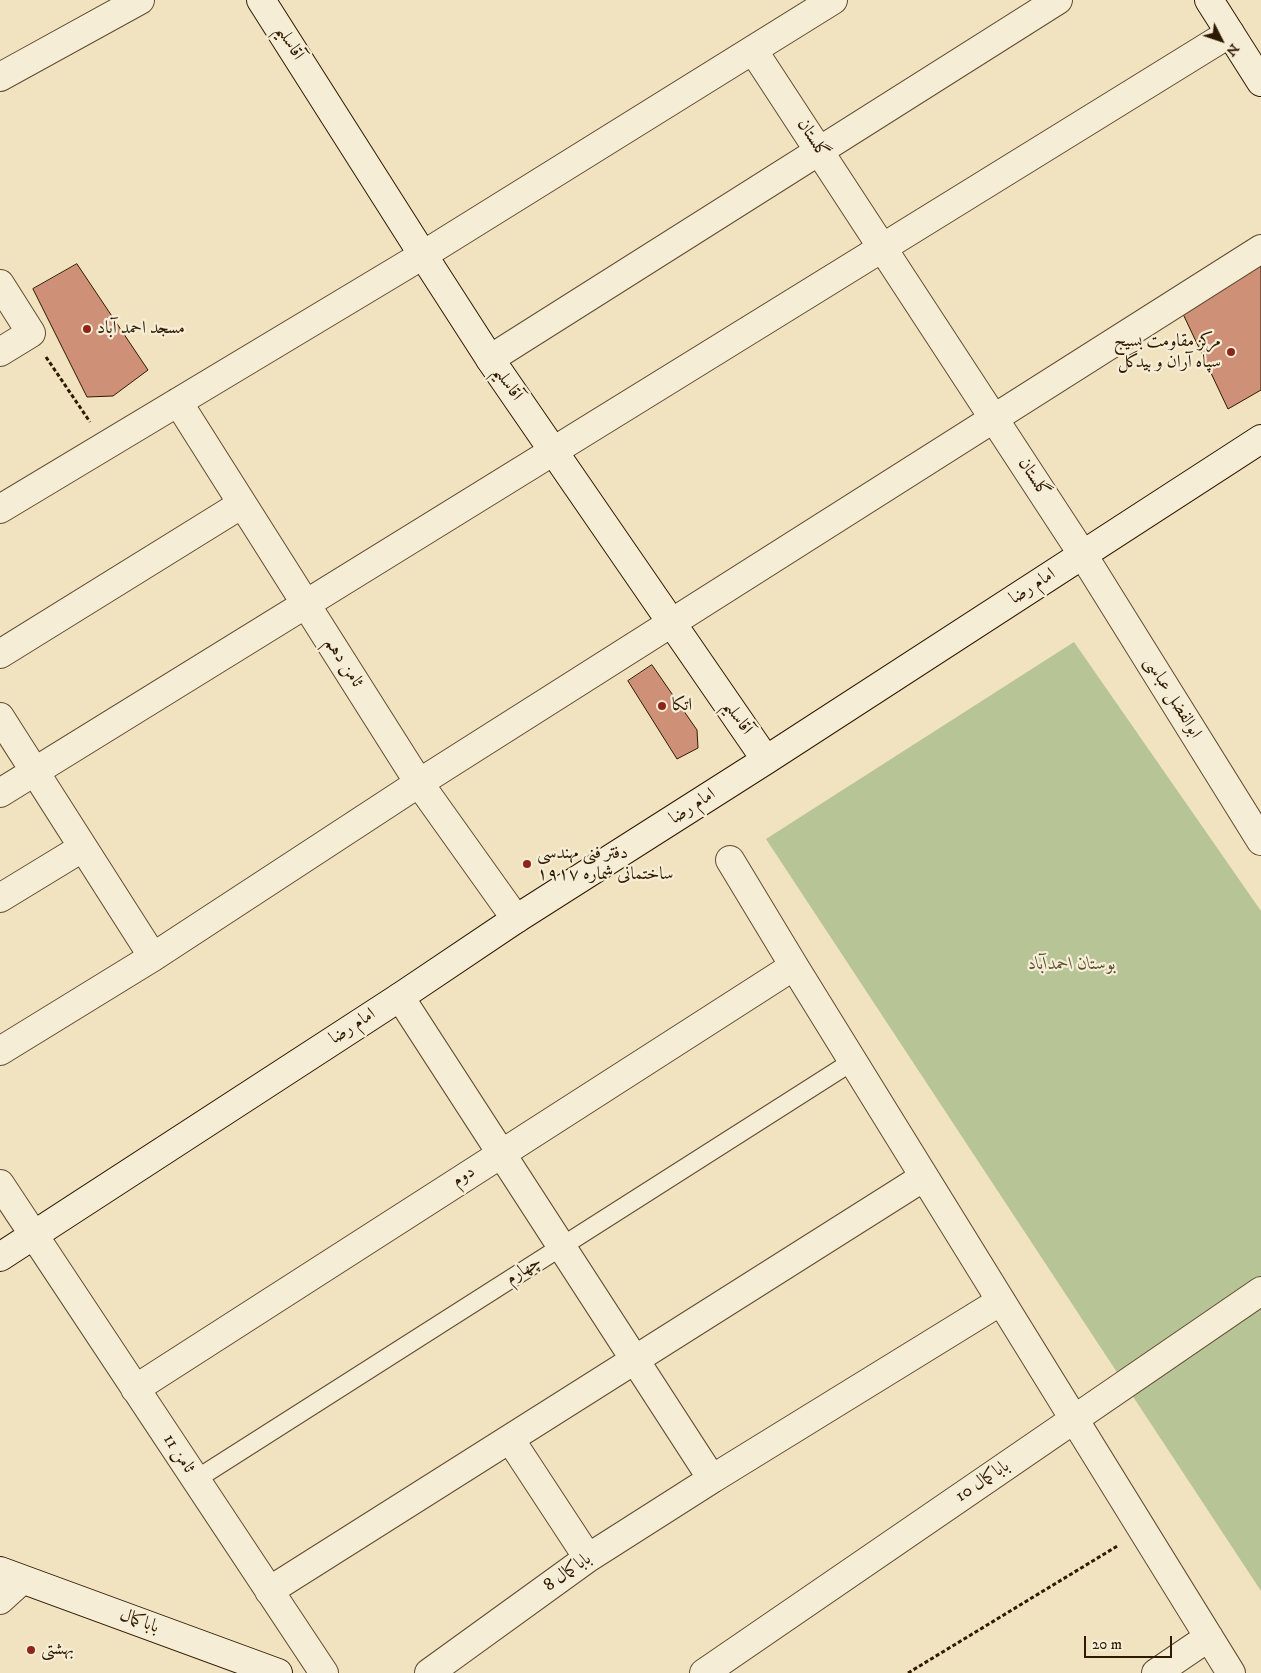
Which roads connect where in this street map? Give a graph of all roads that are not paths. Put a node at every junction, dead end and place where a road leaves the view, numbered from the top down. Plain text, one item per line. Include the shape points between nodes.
1 (140, 0) edge
2 (261, 0) edge
3 (833, 0) edge
4 (1058, 0) edge
5 (1209, 0) edge
6 (1230, 33) junction
7 (753, 50) junction
8 (1258, 69) edge
9 (0, 77) edge
10 (820, 151) junction
11 (882, 247) junction
12 (1261, 249) edge
13 (423, 255) junction
14 (0, 284) edge
15 (0, 352) edge
16 (490, 359) junction
17 (178, 402) junction
18 (994, 419) junction
19 (1261, 440) edge
20 (554, 451) junction
21 (242, 504) junction
22 (0, 509) edge
23 (1082, 555) junction
24 (305, 604) junction
25 (672, 623) junction
26 (0, 654) edge
27 (0, 717) edge
28 (766, 760) junction
29 (35, 772) junction
30 (419, 783) junction
31 (0, 793) edge
32 (1261, 841) edge
33 (82, 848) junction
34 (730, 860) dead end
35 (0, 898) edge
36 (516, 919) junction
37 (153, 957) junction
38 (794, 966) junction
39 (400, 997) junction
40 (0, 1051) edge
41 (853, 1061) junction
42 (501, 1154) junction
43 (924, 1177) junction
44 (0, 1184) edge
45 (33, 1234) junction
46 (562, 1247) junction
47 (0, 1257) edge
48 (1261, 1290) edge
49 (1001, 1301) junction
50 (634, 1360) junction
51 (135, 1389) junction
52 (1074, 1419) junction
53 (510, 1439) junction
54 (712, 1479) junction
55 (195, 1480) junction
56 (588, 1558) junction
57 (11, 1575) edge
58 (269, 1591) junction
59 (0, 1600) edge
60 (1209, 1637) junction
61 (278, 1673) edge
62 (324, 1673) edge
63 (429, 1673) edge
64 (704, 1673) edge
65 (1156, 1673) edge
66 (1231, 1673) edge

1 - 9 street
2 - 13 street, آقاسلیم
3 - 7 street
4 - 10 street
5 - 6 street
6 - 8 street
6 - 11 street
7 - 10 street, گلستان
7 - 13 street
10 - 11 street, گلستان
10 - 16 street
11 - 18 street, گلستان
11 - 20 street
12 - 18 street
13 - 16 street, آقاسلیم
13 - 17 street
14 - 15 street via 31,333
16 - 20 street, آقاسلیم
17 - 21 street, ثامن دهم
17 - 22 street
18 - 23 street, گلستان
18 - 25 street
19 - 23 street, امام رضا
20 - 24 street
20 - 25 street, آقاسلیم
21 - 24 street, ثامن دهم
21 - 26 street
23 - 28 street, امام رضا
23 - 32 street, ابوالفضل عباسی
24 - 29 street
24 - 30 street, ثامن دهم
25 - 28 street, آقاسلیم
25 - 30 street
27 - 29 street
28 - 36 street, امام رضا
29 - 31 street
29 - 33 street
30 - 36 street, ثامن دهم
30 - 37 street
33 - 35 street
33 - 37 street
34 - 38 street
36 - 39 street, امام رضا
37 - 40 street
38 - 41 street
38 - 42 street, دوم
39 - 42 street
39 - 45 street, امام رضا
41 - 43 street
41 - 46 lane, چهارم
42 - 46 street
42 - 51 street, دوم
43 - 49 street
43 - 50 street
44 - 45 street, ثامن 11
45 - 47 street, امام رضا
45 - 51 street, ثامن 11
46 - 50 street
46 - 55 lane, چهارم
48 - 52 street, باباکمال 10
49 - 52 street
49 - 54 street, باباکمال 8
50 - 53 street
50 - 54 street
51 - 55 street, ثامن 11
52 - 60 street
52 - 64 street, باباکمال 10
53 - 56 street
53 - 58 street
54 - 56 street, باباکمال 8
55 - 58 street, ثامن 11
56 - 63 street, باباکمال 8
57 - 59 street
57 - 61 street, باباکمال
58 - 62 street, ثامن 11
60 - 65 street
60 - 66 street

